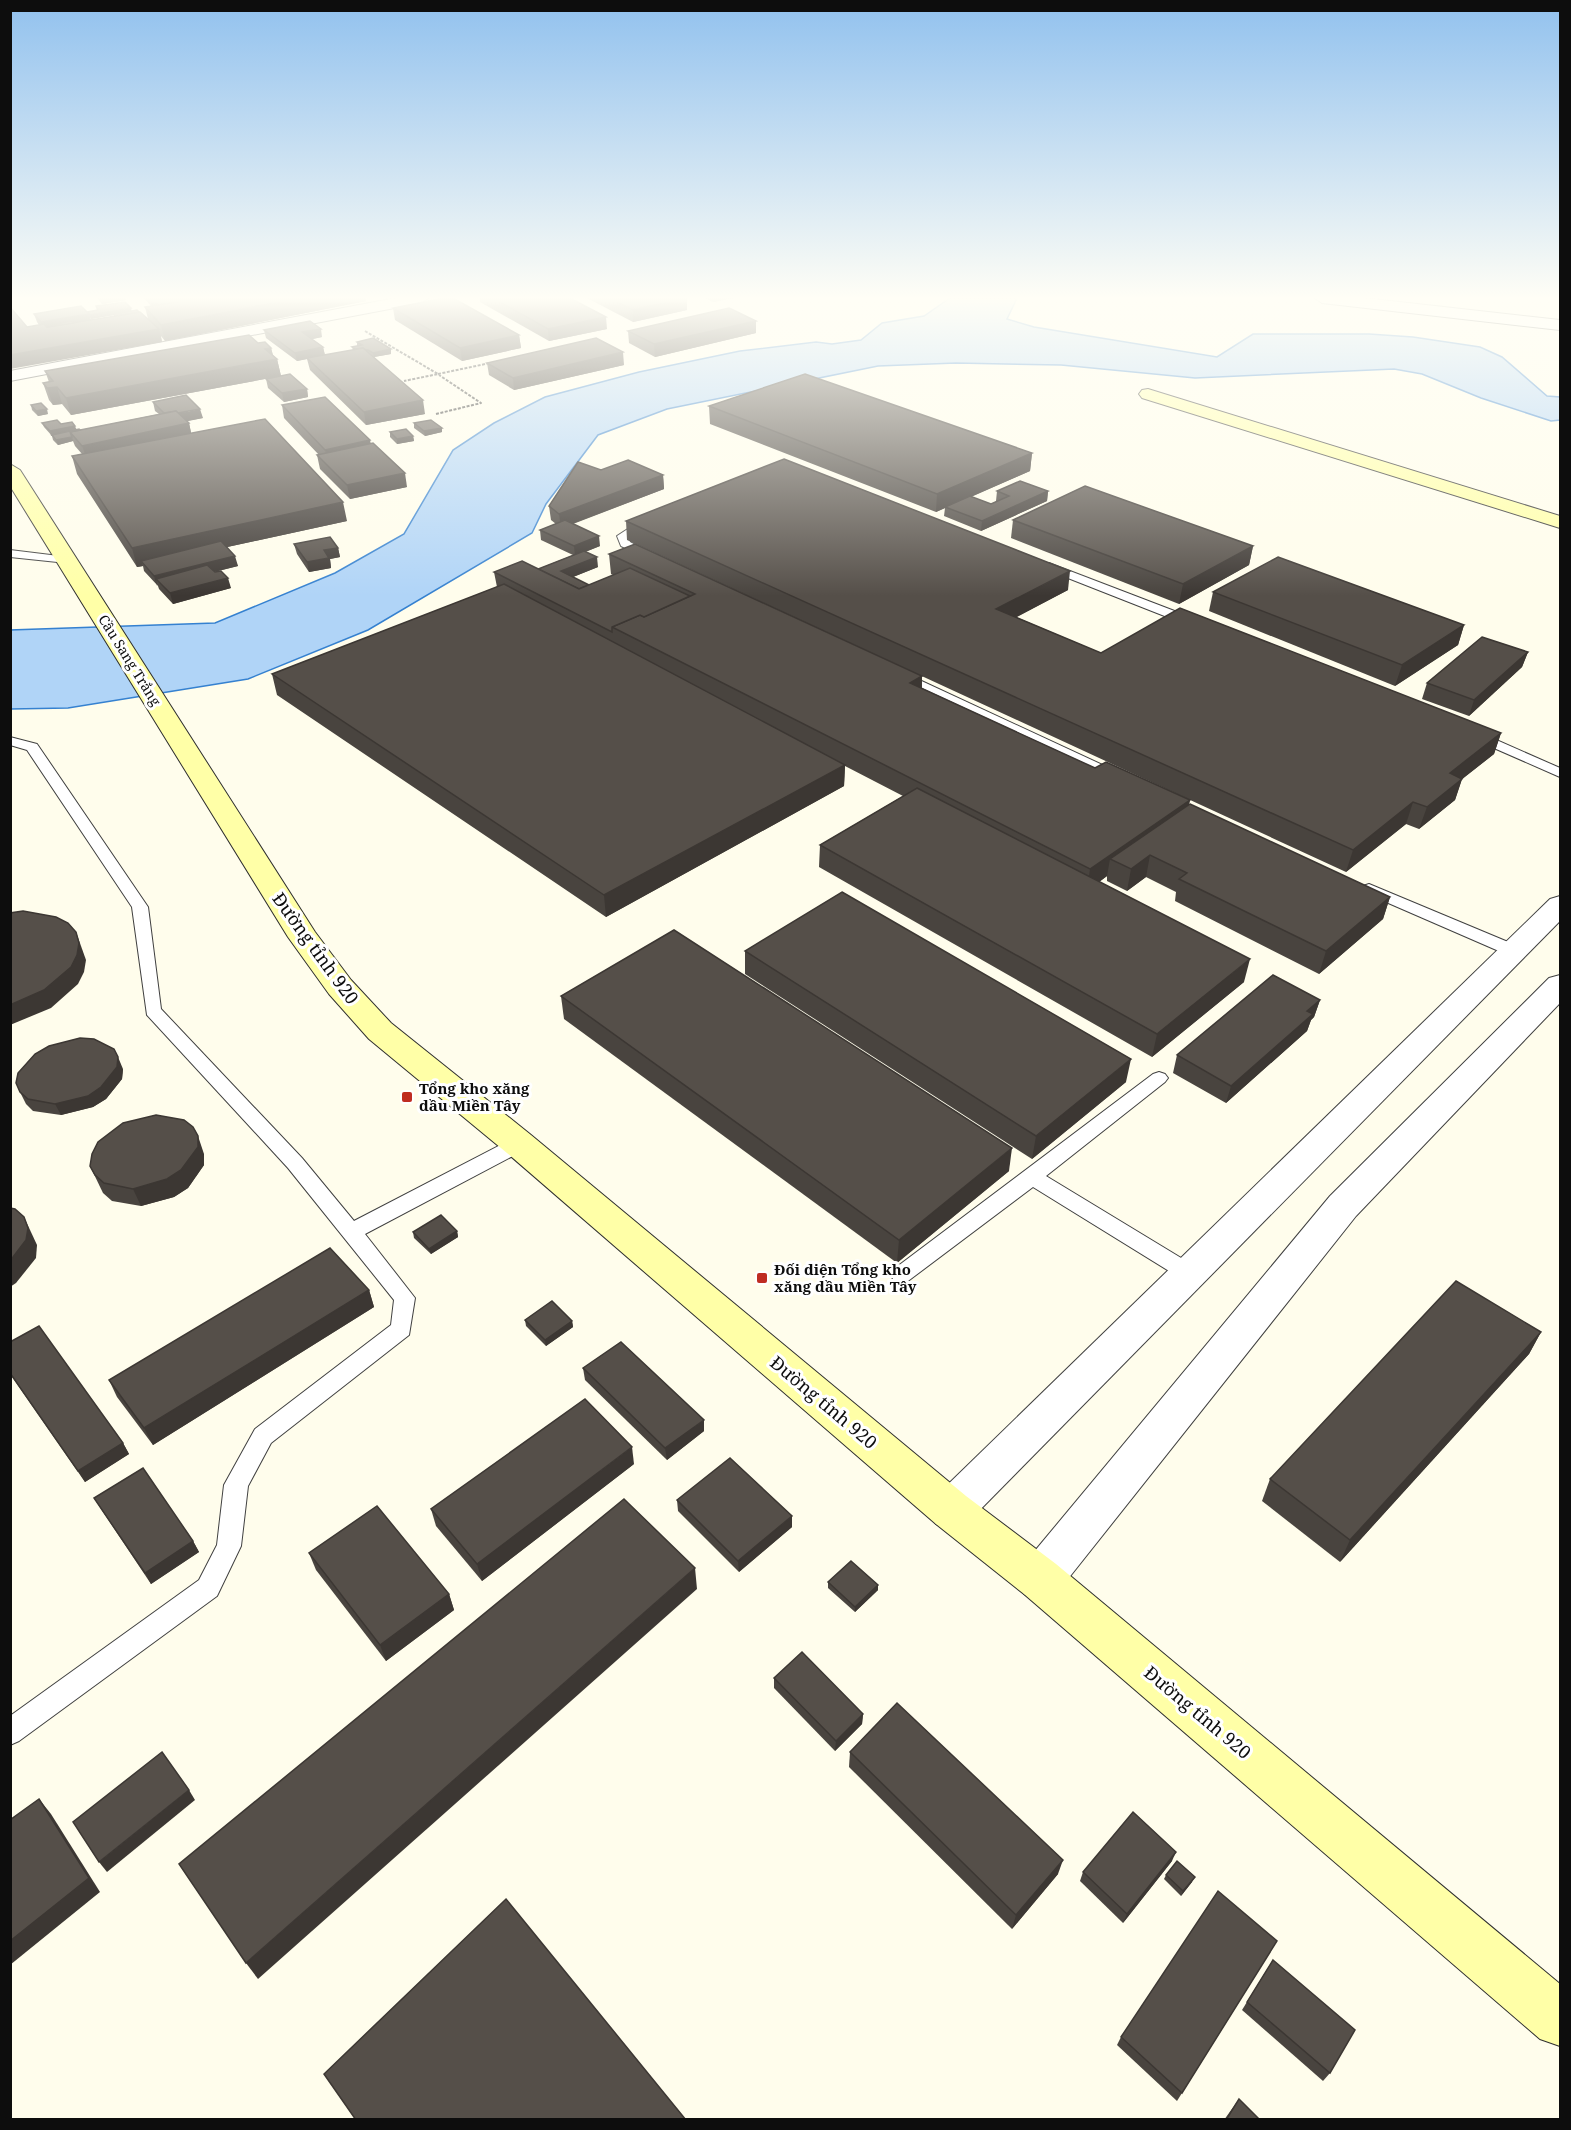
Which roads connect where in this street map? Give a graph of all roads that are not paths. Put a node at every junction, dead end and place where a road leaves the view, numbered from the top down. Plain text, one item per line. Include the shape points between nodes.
1 (1159, 397) edge
2 (10, 470) edge
3 (662, 514) edge
4 (1560, 522) edge
5 (10, 553) edge
6 (67, 560) junction
7 (660, 561) edge
8 (1035, 561) edge
9 (1211, 630) edge
10 (892, 671) edge
11 (165, 716) joint
12 (1458, 728) edge
13 (10, 741) edge
14 (1560, 773) edge
15 (1130, 783) edge
16 (1360, 885) edge
17 (1560, 905) edge
18 (1514, 951) junction
19 (1560, 984) edge
20 (1159, 1078) dead end
21 (519, 1144) junction
22 (1032, 1177) junction
23 (351, 1232) junction
24 (1189, 1274) junction
25 (901, 1275) dead end
26 (951, 1510) junction
27 (1040, 1579) junction
28 (10, 1732) edge
29 (1560, 2019) edge

1 - 4 main road
2 - 6 main road
3 - 7 lane via 622,536 625,544
5 - 6 lane
6 - 11 main road, Cầu Sang Trắng
8 - 9 lane
10 - 15 lane
11 - 21 main road, Đường tỉnh 920 via 303,937 340,987 380,1031
12 - 14 lane
13 - 23 lane via 32,747 140,907 153,1011 294,1163
16 - 18 lane
17 - 18 street
18 - 24 street
19 - 27 street via 1343,1206
20 - 22 lane
21 - 23 lane
21 - 26 main road, Đường tỉnh 920
22 - 24 lane
22 - 25 lane
23 - 28 lane via 405,1298 402,1329 263,1436 236,1485 229,1546 208,1588
24 - 26 street
26 - 27 main road, Đường tỉnh 920
27 - 29 main road, Đường tỉnh 920

